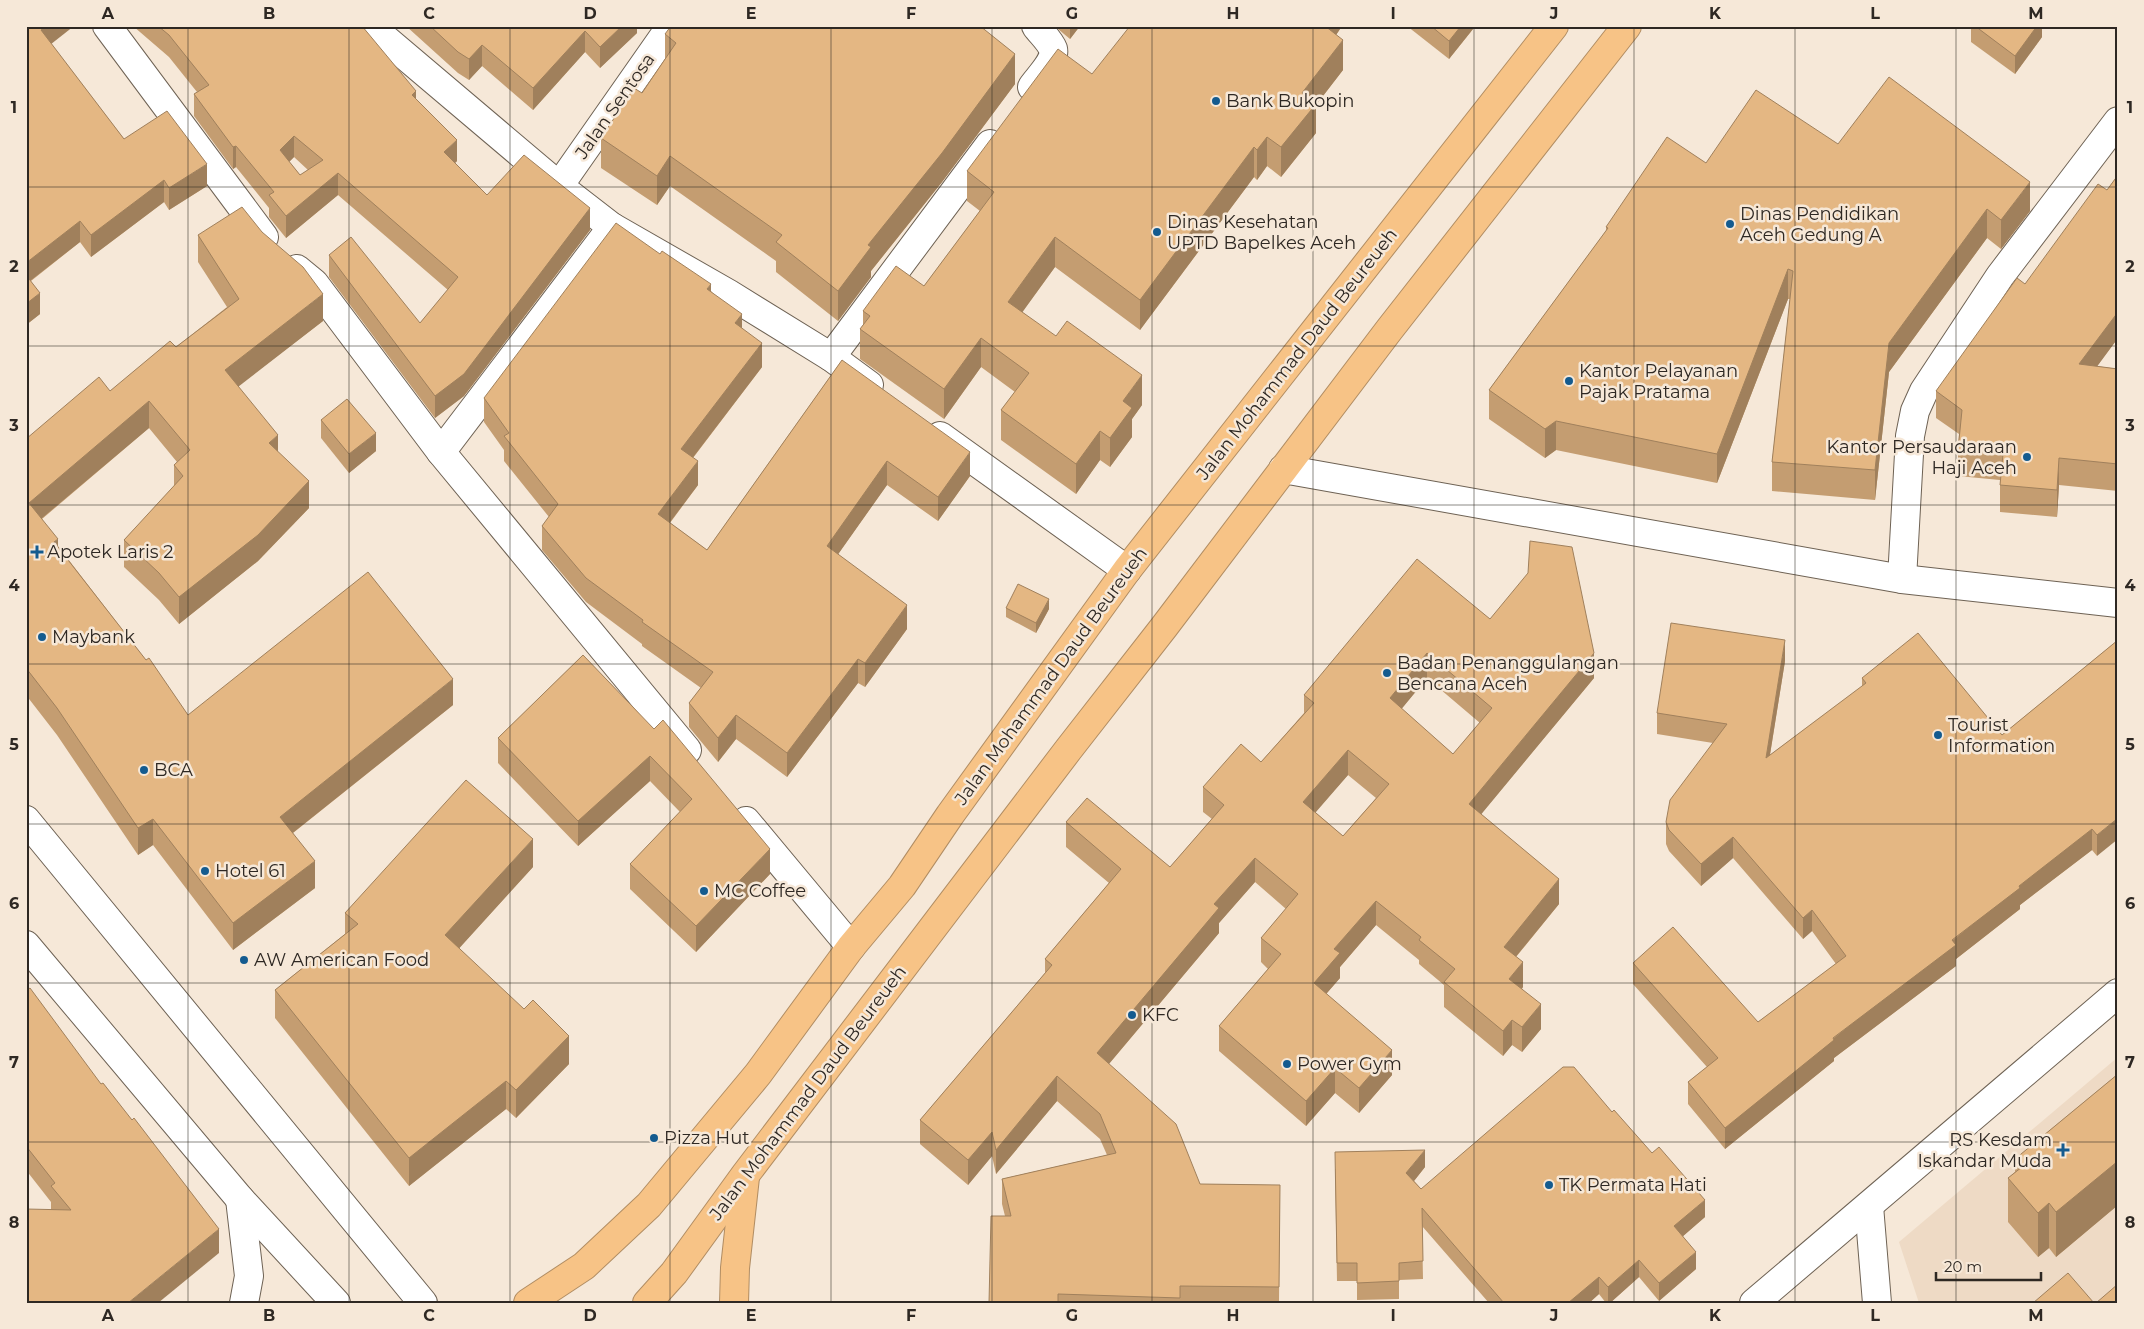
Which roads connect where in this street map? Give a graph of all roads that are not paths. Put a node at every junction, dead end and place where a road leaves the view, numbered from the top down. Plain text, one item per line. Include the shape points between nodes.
1 (107, 26) edge
2 (370, 26) edge
3 (671, 26) edge
4 (1036, 26) edge
5 (1554, 26) edge
6 (1627, 26) edge
7 (2118, 120) edge
8 (559, 186) junction
9 (612, 227) junction
10 (831, 358) junction
11 (887, 398) edge
12 (919, 421) edge
13 (441, 452) junction
14 (1283, 469) junction
15 (1127, 570) junction
16 (1902, 579) junction
17 (2118, 603) edge
18 (706, 772) edge
19 (731, 803) edge
20 (26, 820) edge
21 (26, 945) edge
22 (852, 947) junction
23 (2118, 994) edge
24 (745, 1175) junction
25 (240, 1199) junction
26 (1869, 1206) junction
27 (244, 1303) edge
28 (336, 1303) edge
29 (423, 1303) edge
30 (528, 1303) edge
31 (647, 1303) edge
32 (734, 1303) edge
33 (1754, 1303) edge
34 (1877, 1303) edge

1 - 13 street via 272,247 314,283
2 - 8 street
3 - 8 street, Jalan Sentosa
4 - 10 street via 1052,48 1050,63
5 - 15 highway, Jalan Mohammad Daud Beureueh
6 - 14 highway, Jalan Mohammad Daud Beureueh
7 - 16 street via 2000,276 1924,391 1915,411 1910,436
8 - 9 street
9 - 10 street via 729,294
9 - 13 street
10 - 11 street
12 - 15 street
13 - 18 street
14 - 16 street
14 - 24 highway, Jalan Mohammad Daud Beureueh
15 - 22 highway, Jalan Mohammad Daud Beureueh via 902,886
16 - 17 street
19 - 22 street
20 - 29 street
21 - 25 street
22 - 30 highway, Jalan Mohammad Daud Beureueh via 758,1074 649,1205 584,1266
23 - 26 street
24 - 31 highway, Jalan Mohammad Daud Beureueh via 674,1273
24 - 32 highway
25 - 27 street via 249,1276
25 - 28 street
26 - 33 street
26 - 34 street

